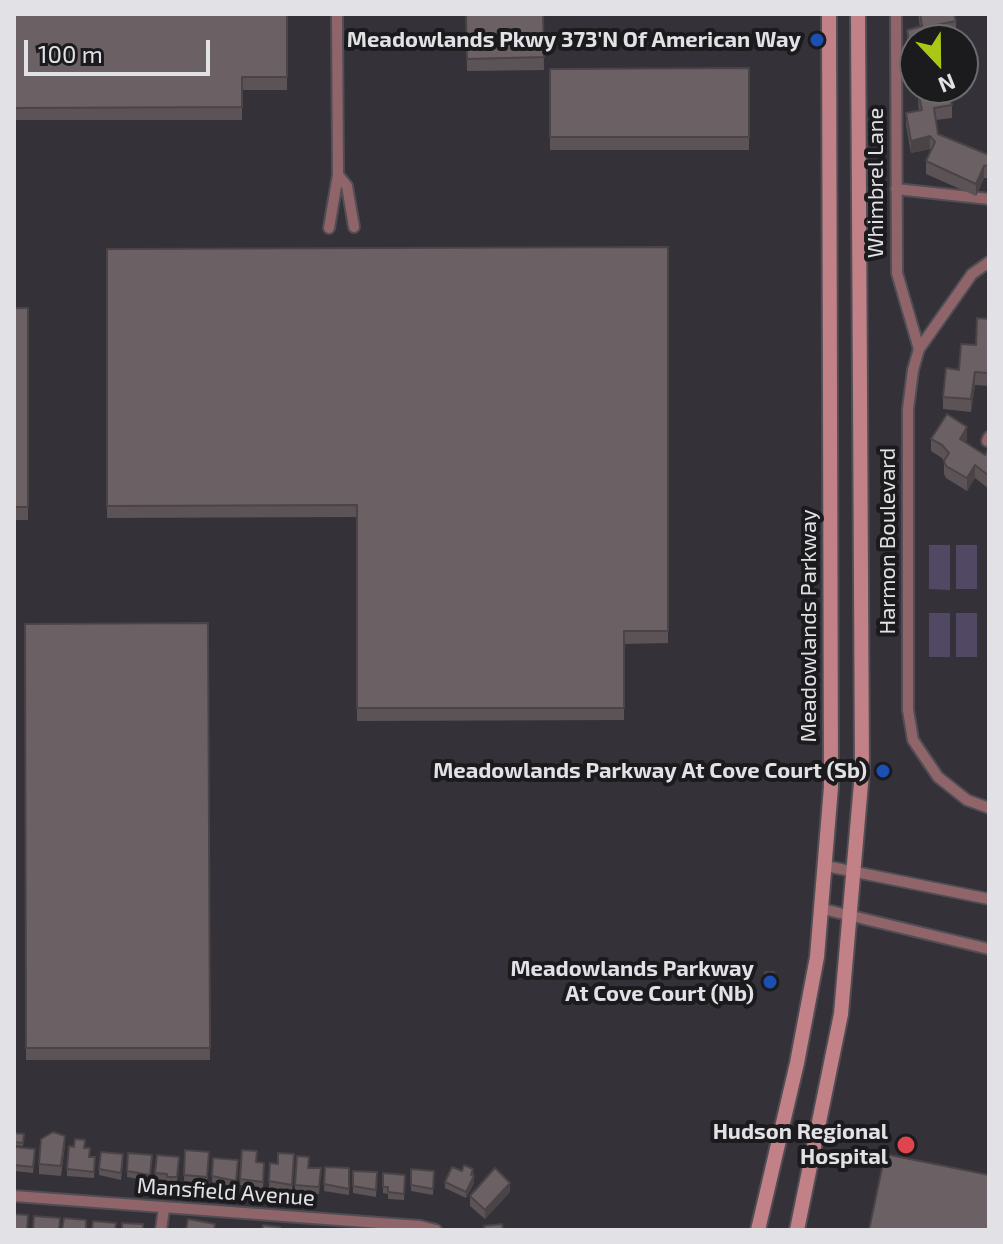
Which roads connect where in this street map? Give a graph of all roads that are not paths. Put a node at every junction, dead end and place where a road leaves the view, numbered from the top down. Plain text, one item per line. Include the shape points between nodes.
1 (337, 14) edge
2 (829, 14) edge
3 (858, 14) edge
4 (896, 14) edge
5 (338, 175) junction
6 (896, 189) junction
7 (989, 199) edge
8 (354, 227) dead end
9 (329, 228) dead end
10 (989, 262) edge
11 (919, 349) junction
12 (989, 808) edge
13 (826, 866) junction
14 (853, 871) junction
15 (989, 899) edge
16 (823, 909) junction
17 (850, 914) junction
18 (989, 949) edge
19 (14, 1196) edge
20 (164, 1208) junction
21 (308, 1224) edge
22 (161, 1230) edge
23 (436, 1230) edge
24 (758, 1230) edge
25 (797, 1230) edge

1 - 5 street
2 - 13 main road, Meadowlands Parkway via 832,715
3 - 14 main road via 862,772
4 - 6 street, Whimbrel Lane
5 - 8 street via 347,186
5 - 9 street
6 - 7 street
6 - 11 street, Whimbrel Lane via 897,273
10 - 11 street, Harmon Boulevard via 972,274
11 - 12 street, Harmon Boulevard via 908,409 910,735 938,777 967,800
13 - 14 street
13 - 16 main road, Meadowlands Parkway
14 - 15 street
14 - 17 main road
16 - 17 street
16 - 24 main road, Meadowlands Parkway via 797,1063
17 - 18 street
17 - 25 main road via 841,1014
19 - 20 street, Mansfield Avenue
20 - 21 street, Mansfield Avenue
20 - 22 street
21 - 23 street, Mansfield Avenue

